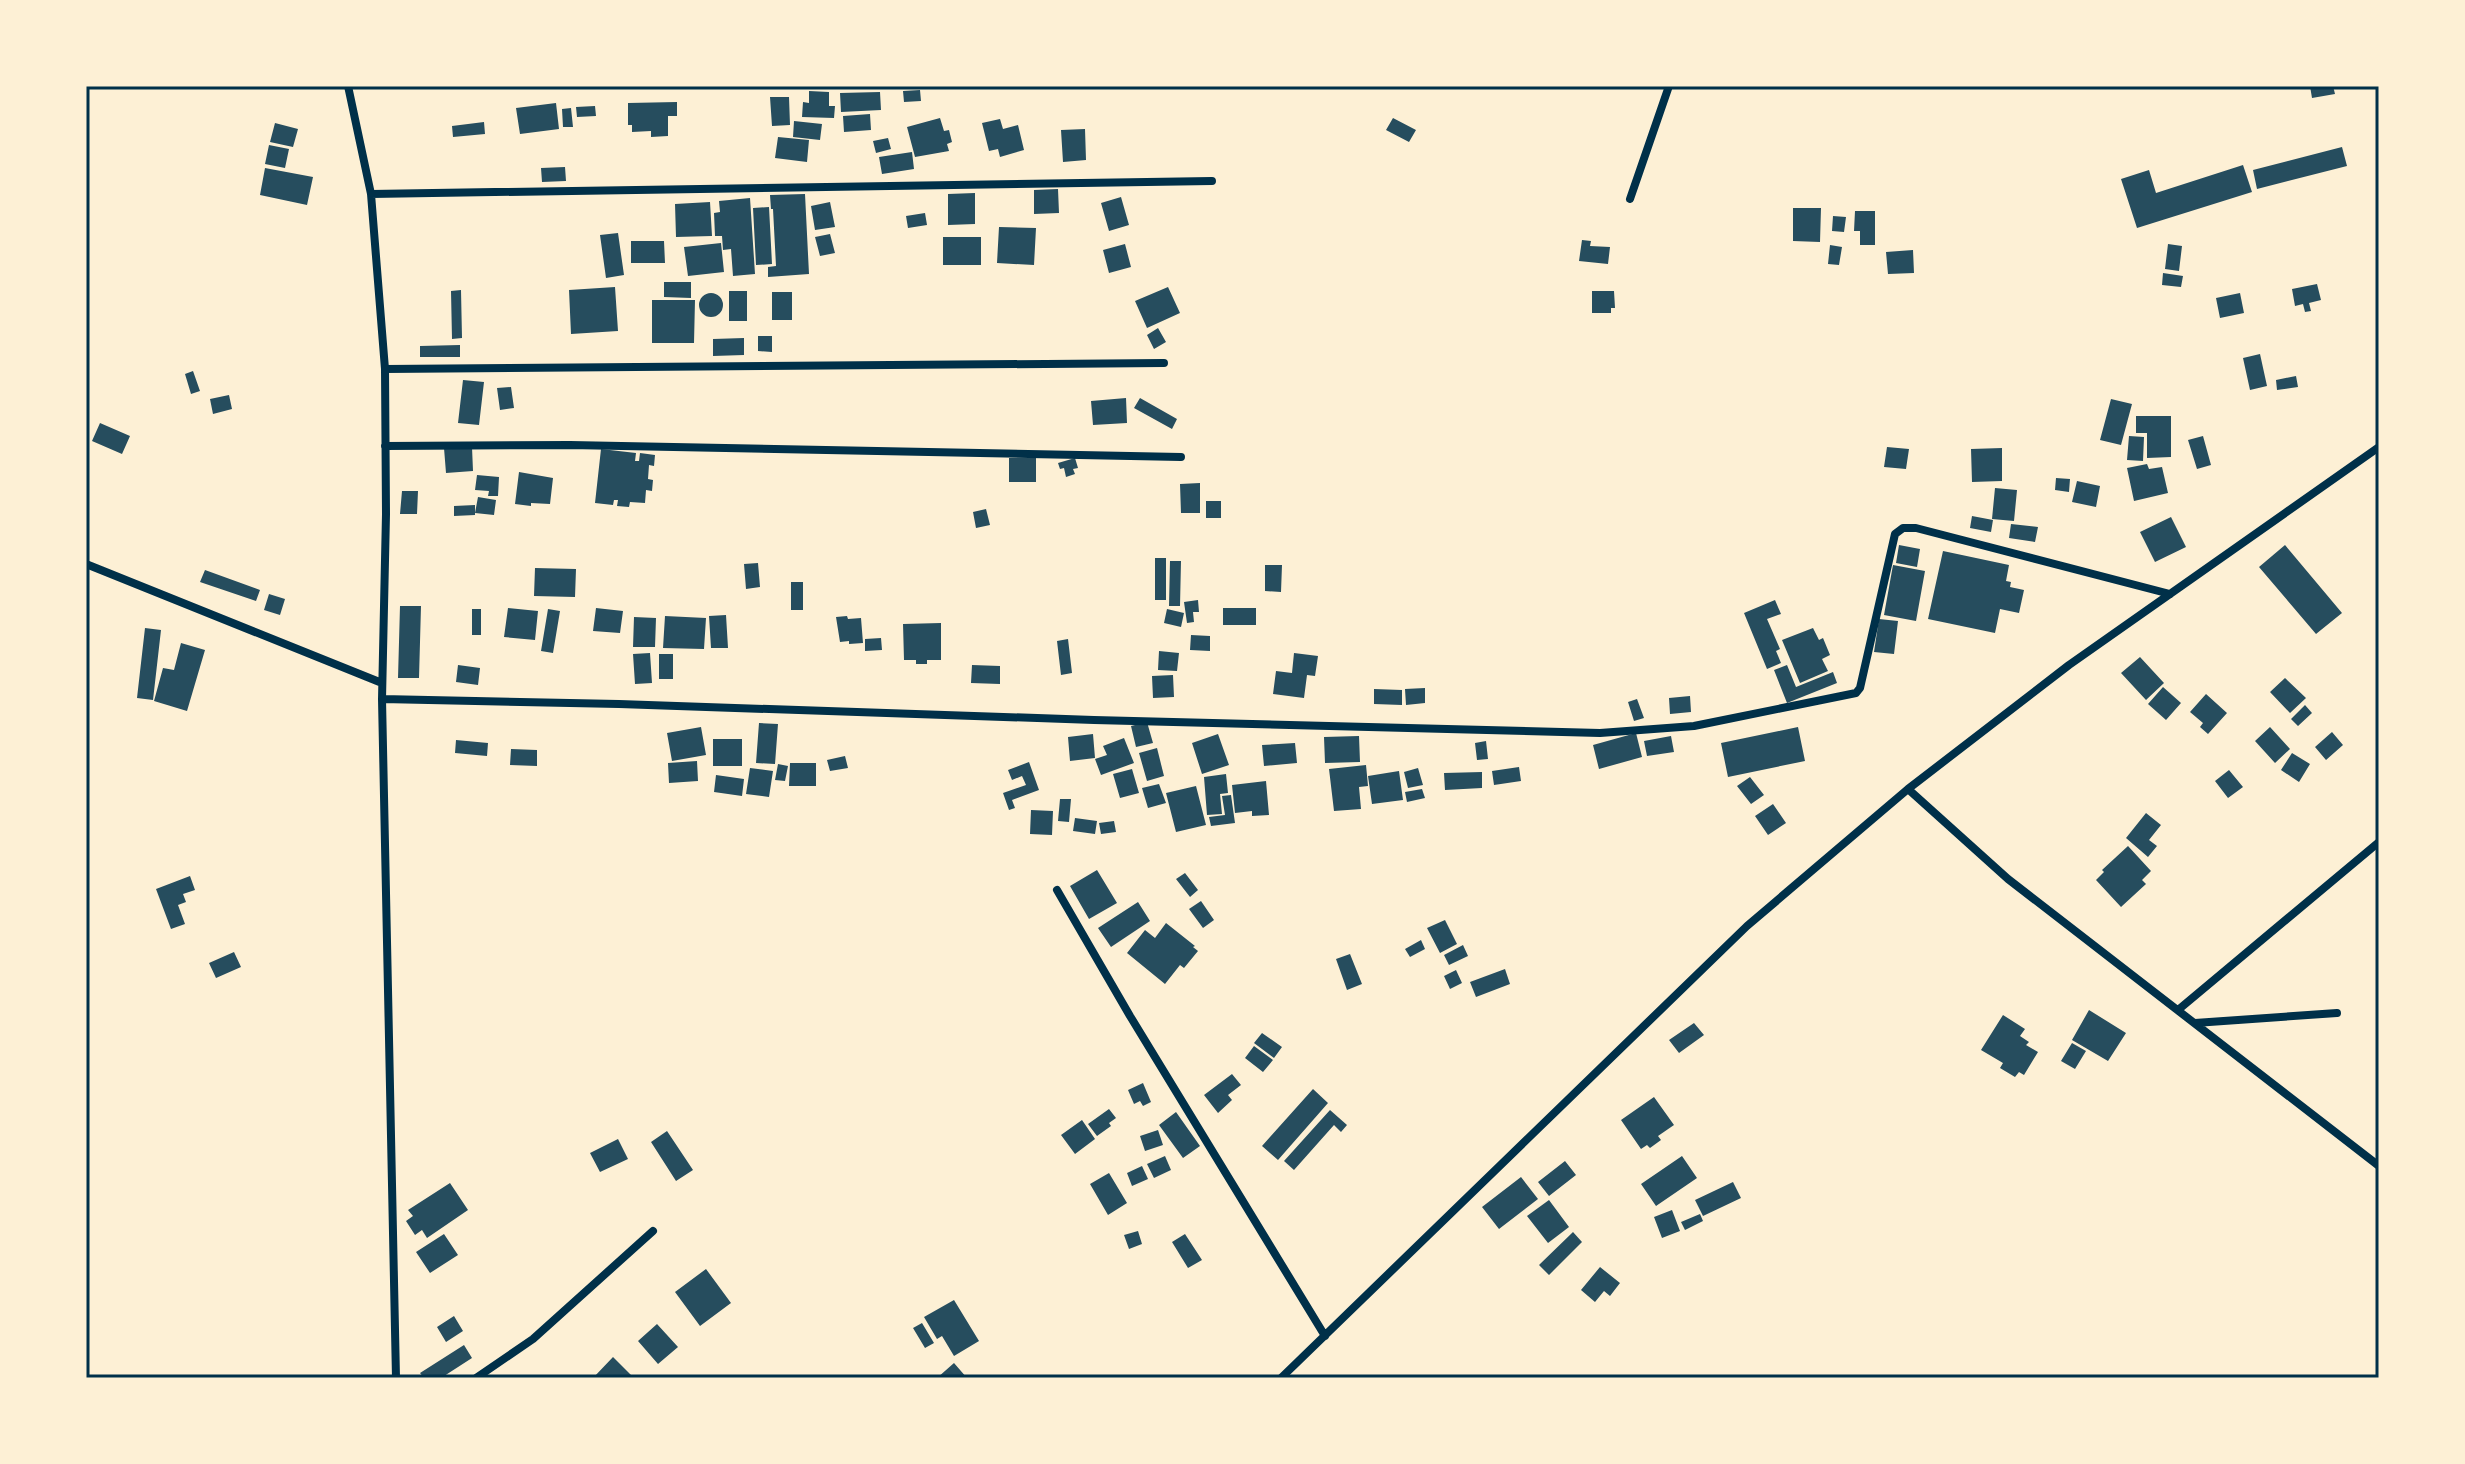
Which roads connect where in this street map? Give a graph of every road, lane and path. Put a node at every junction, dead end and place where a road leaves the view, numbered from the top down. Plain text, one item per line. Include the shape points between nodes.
1 (348, 86) edge
2 (1669, 86) edge
3 (1212, 181) dead end
4 (371, 194) junction
5 (1630, 199) dead end
6 (1164, 363) dead end
7 (385, 369) junction
8 (385, 446) junction
9 (2379, 447) edge
10 (1181, 457) dead end
11 (86, 564) edge
12 (2170, 594) junction
13 (382, 683) junction
14 (382, 699) junction
15 (1908, 789) junction
16 (2379, 842) edge
17 (1057, 890) dead end
18 (2178, 1010) junction
19 (2337, 1013) dead end
20 (2194, 1023) junction
21 (2379, 1166) edge
22 (653, 1231) dead end
23 (1325, 1336) junction
24 (396, 1378) edge
25 (476, 1378) edge
26 (1281, 1378) edge

1 - 4 street
2 - 5 street
3 - 4 street
4 - 7 street
6 - 7 street
7 - 8 street
8 - 10 street
8 - 13 street
9 - 12 street
11 - 13 street
12 - 14 street via 1903,528 1895,534 1856,693 1694,726 1600,733
12 - 15 street
13 - 14 street
14 - 24 street
15 - 18 street via 2008,879
15 - 23 street via 1747,926
16 - 18 street
17 - 23 street
18 - 20 street
19 - 20 street
20 - 21 street
22 - 25 street via 533,1339
23 - 26 street

